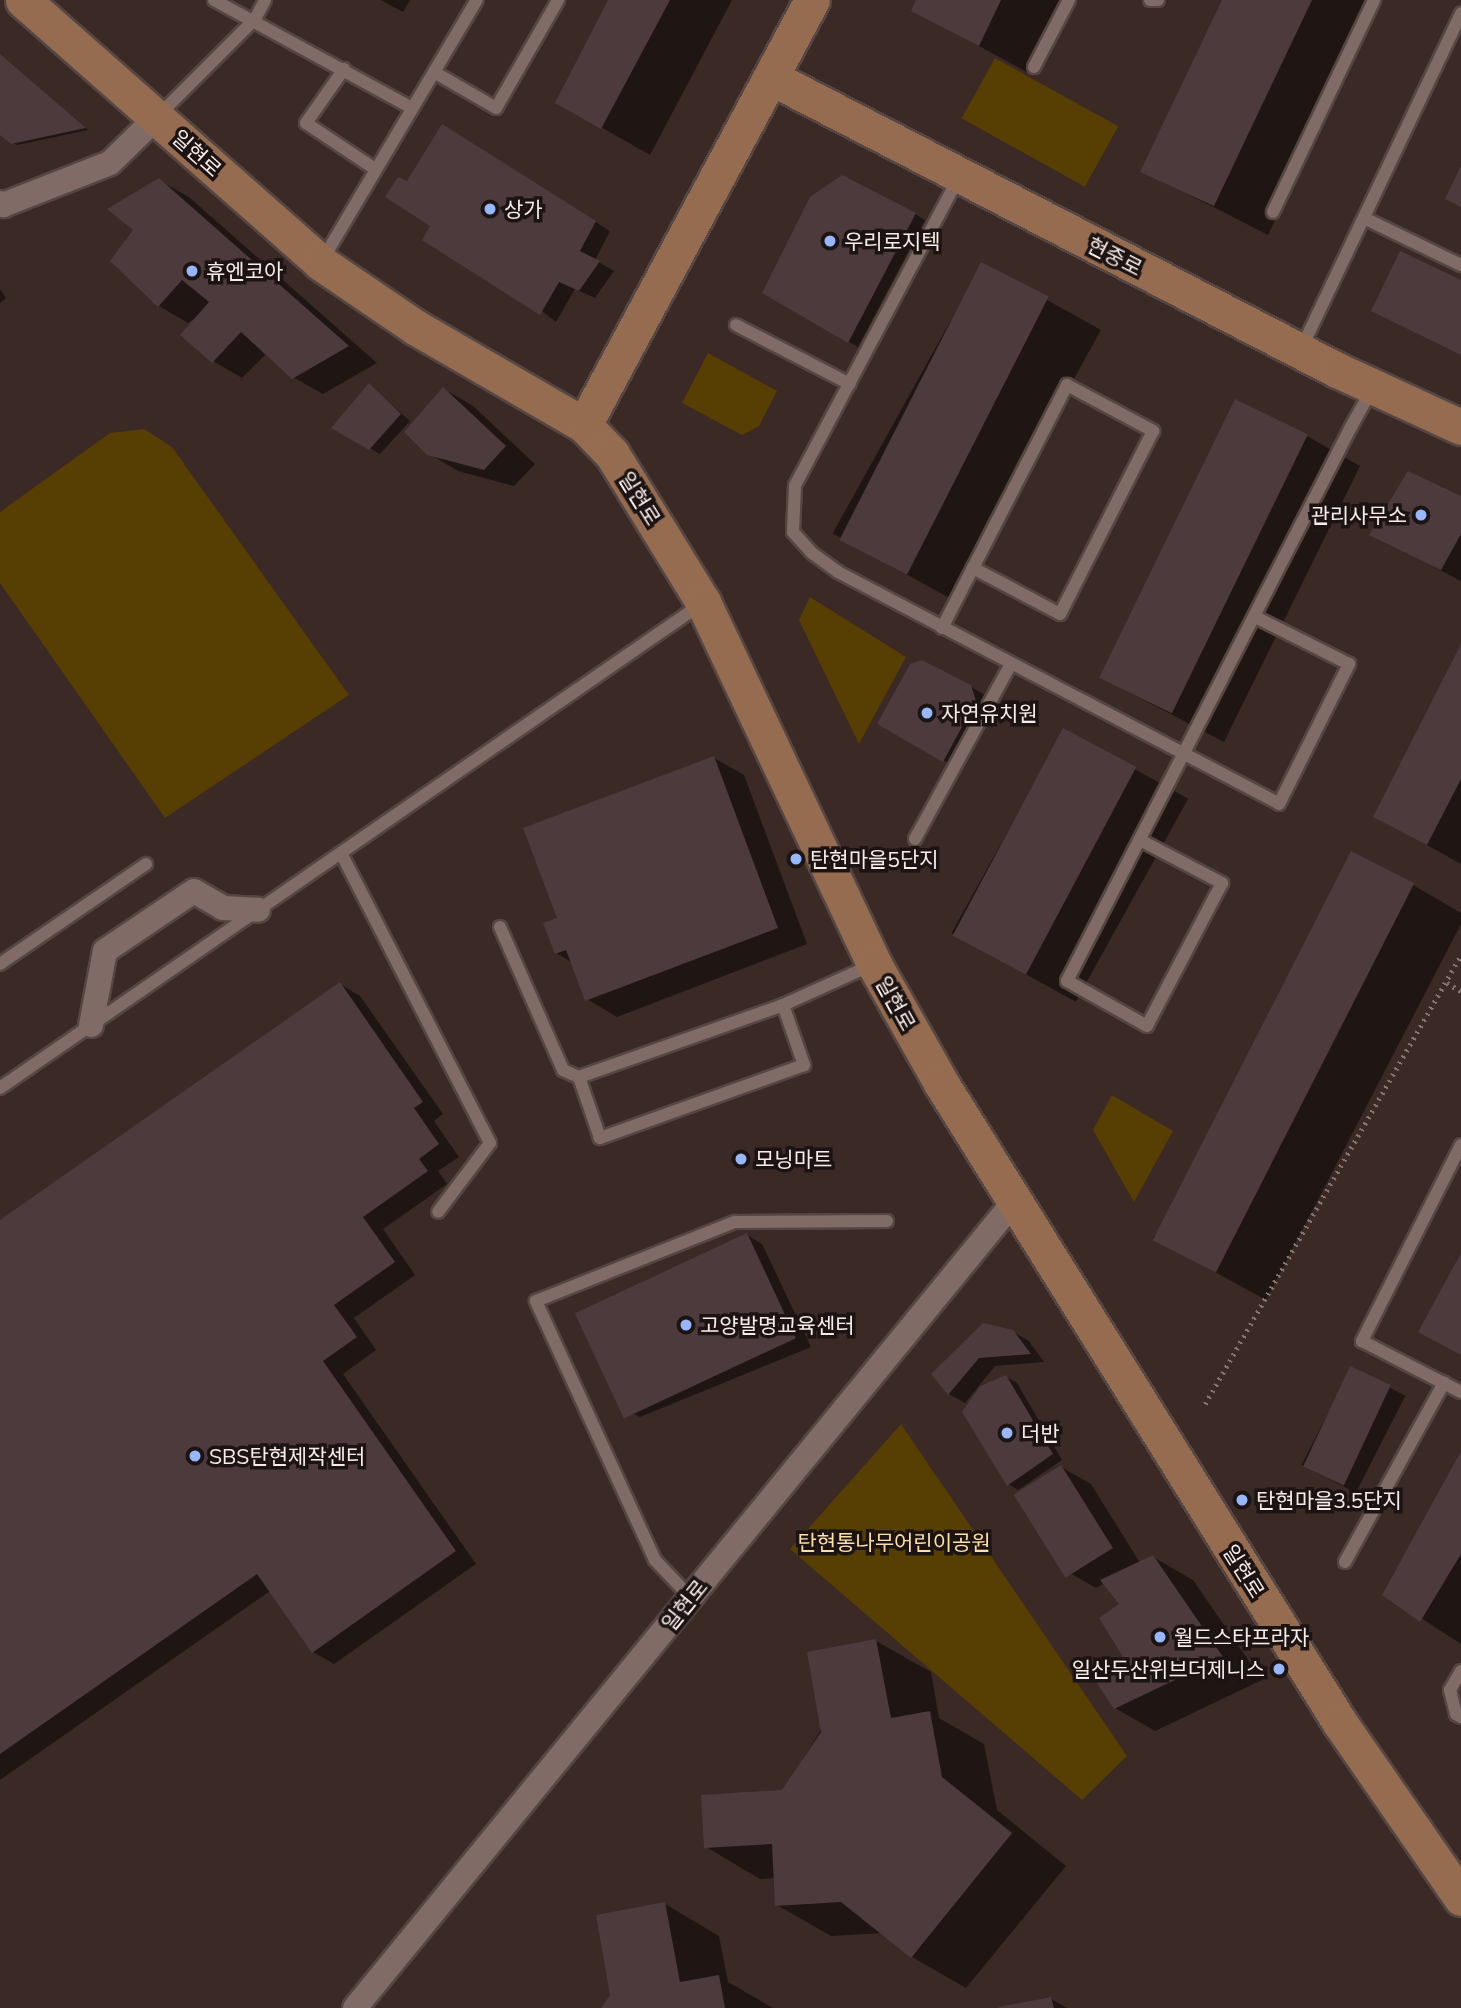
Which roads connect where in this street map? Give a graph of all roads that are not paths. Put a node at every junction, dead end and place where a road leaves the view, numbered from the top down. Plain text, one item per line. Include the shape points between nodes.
1 (23, 0) edge
2 (214, 0) edge
3 (265, 0) edge
4 (477, 0) edge
5 (558, 0) edge
6 (812, 0) edge
7 (1069, 0) edge
8 (1150, 0) edge
9 (1157, 0) edge
10 (1374, 0) edge
11 (1461, 13) edge
12 (256, 19) junction
13 (1034, 67) dead end
14 (344, 69) junction
15 (434, 72) junction
16 (772, 78) junction
17 (412, 108) junction
18 (157, 117) junction
19 (375, 169) junction
20 (959, 177) junction
21 (0, 203) edge
22 (1273, 212) dead end
23 (1364, 218) junction
24 (321, 263) junction
25 (1461, 265) edge
26 (736, 325) dead end
27 (1300, 351) junction
28 (850, 384) junction
29 (1374, 385) junction
30 (584, 425) junction
31 (1461, 427) edge
32 (973, 568) junction
33 (703, 602) junction
34 (1255, 617) junction
35 (943, 628) junction
36 (1011, 664) junction
37 (1184, 754) junction
38 (915, 839) dead end
39 (1140, 840) junction
40 (341, 853) junction
41 (146, 864) dead end
42 (258, 910) junction
43 (500, 927) dead end
44 (0, 964) edge
45 (874, 964) junction
46 (783, 1005) junction
47 (91, 1025) junction
48 (579, 1077) junction
49 (0, 1088) edge
50 (1461, 1145) edge
51 (1013, 1203) junction
52 (438, 1212) dead end
53 (887, 1221) dead end
54 (1444, 1383) junction
55 (1461, 1392) edge
56 (1345, 1562) dead end
57 (691, 1597) junction
58 (1461, 1671) edge
59 (1461, 1717) edge
60 (1461, 1898) edge
61 (355, 2008) edge

1 - 18 main road, 일현로
2 - 12 lane
3 - 12 lane
4 - 15 lane
5 - 15 lane via 496,108
6 - 16 main road
7 - 13 lane
8 - 9 lane
10 - 22 lane
11 - 23 lane
12 - 14 lane
12 - 18 lane
14 - 17 lane
14 - 19 lane via 306,123
15 - 17 lane
16 - 20 main road, 현중로
16 - 30 main road
17 - 19 lane
18 - 21 street via 110,163
18 - 24 main road, 일현로
19 - 24 lane
20 - 27 main road, 현중로
20 - 28 lane
23 - 25 lane
23 - 27 lane
24 - 30 main road, 일현로 via 415,327
26 - 28 lane
27 - 29 main road, 현중로
28 - 35 lane via 795,486 793,532 838,572
29 - 31 main road, 현중로
29 - 34 lane
30 - 33 main road, 일현로 via 626,475
32 - 32 lane via 1067,385 1153,431 1060,614
32 - 35 lane
33 - 40 lane
33 - 45 main road, 일현로
34 - 37 lane
34 - 37 lane via 1349,664 1279,804
35 - 36 lane
36 - 37 lane
36 - 38 lane
37 - 39 lane
39 - 39 lane via 1068,981 1147,1026 1222,883
40 - 42 lane
40 - 52 lane via 490,1143
41 - 44 lane
42 - 47 lane
42 - 47 street via 223,908 194,891 105,951
43 - 48 lane via 563,1070
45 - 46 lane
45 - 51 main road, 일현로
46 - 48 lane
46 - 48 lane via 804,1065 600,1138
47 - 49 lane
50 - 54 lane via 1363,1341
51 - 57 street, 일현로
51 - 60 main road, 일현로 via 1340,1723
53 - 57 lane via 735,1222 536,1301 655,1560
54 - 55 lane
54 - 56 lane
57 - 61 street, 일현로
58 - 59 lane via 1450,1690

